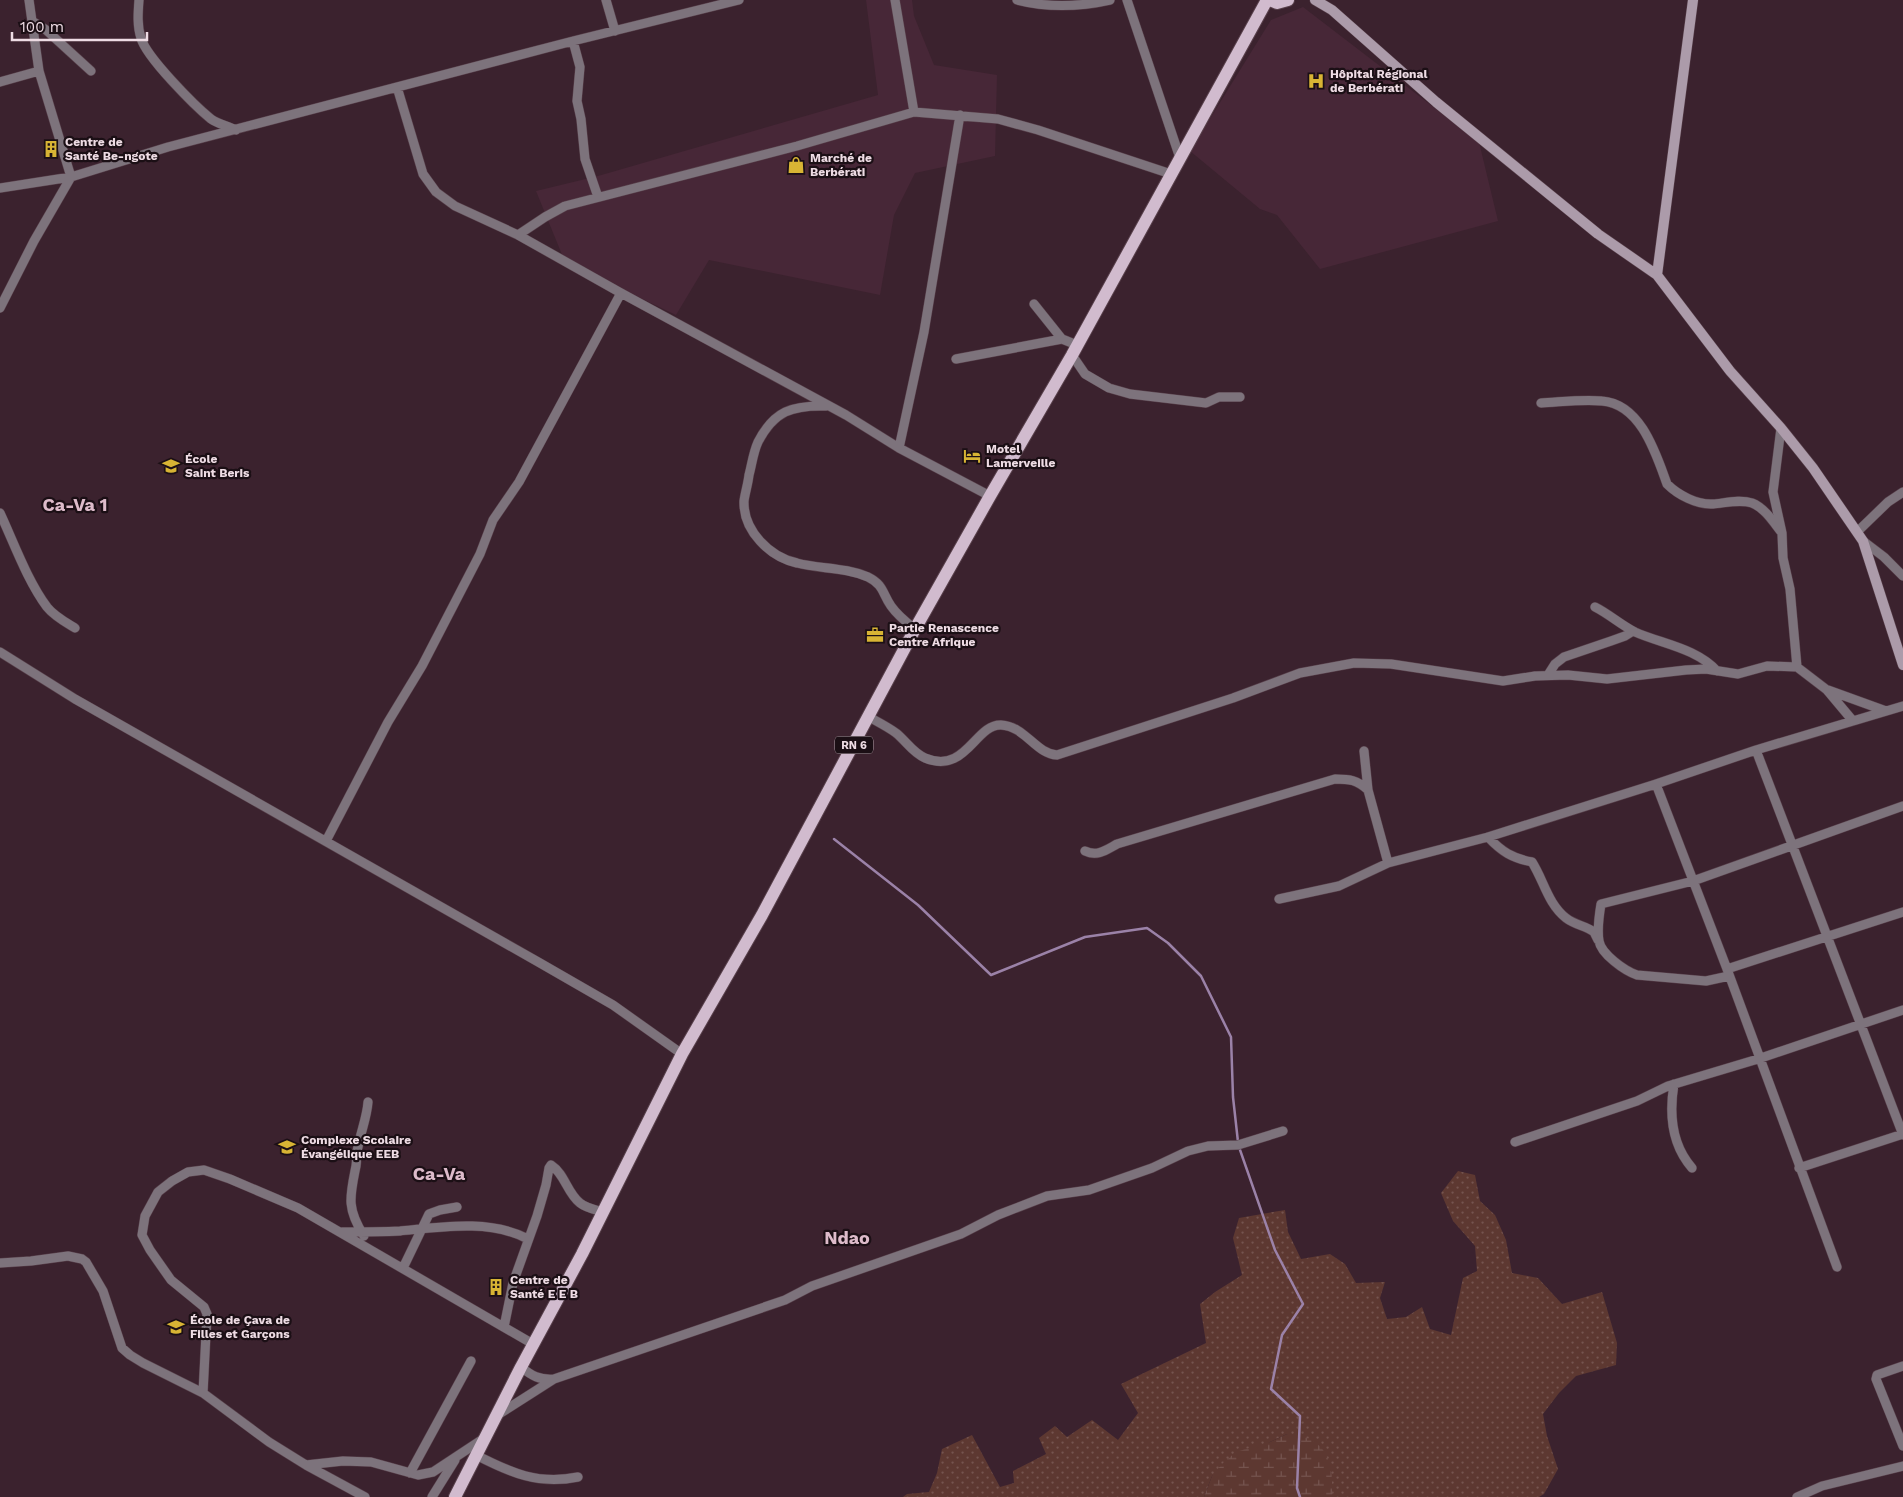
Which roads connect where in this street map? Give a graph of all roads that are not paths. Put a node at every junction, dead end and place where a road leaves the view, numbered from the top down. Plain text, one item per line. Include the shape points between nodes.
1 (29, 0) edge
2 (139, 0) edge
3 (606, 0) edge
4 (739, 0) edge
5 (895, 0) edge
6 (1016, 0) edge
7 (1110, 0) edge
8 (1127, 0) edge
9 (1269, 0) edge
10 (1288, 0) edge
11 (1315, 0) edge
12 (1693, 0) edge
13 (32, 21) junction
14 (615, 31) junction
15 (573, 41) junction
16 (39, 70) junction
17 (91, 72) dead end
18 (0, 82) edge
19 (397, 87) junction
20 (914, 112) junction
21 (960, 115) junction
22 (236, 130) junction
23 (1180, 158) junction
24 (1171, 174) junction
25 (72, 177) junction
26 (0, 188) edge
27 (598, 197) junction
28 (518, 235) junction
29 (1657, 275) junction
30 (621, 293) junction
31 (1034, 304) dead end
32 (0, 308) edge
33 (1062, 339) junction
34 (1075, 350) junction
35 (956, 359) dead end
36 (1240, 397) dead end
37 (1541, 403) dead end
38 (828, 406) junction
39 (1781, 428) junction
40 (898, 448) junction
41 (1903, 492) edge
42 (990, 496) junction
43 (0, 513) edge
44 (1782, 533) junction
45 (1860, 536) junction
46 (1903, 576) edge
47 (1595, 607) dead end
48 (75, 628) dead end
49 (915, 630) junction
50 (1632, 631) junction
51 (0, 652) edge
52 (1903, 664) edge
53 (1797, 667) junction
54 (1717, 672) junction
55 (1548, 675) junction
56 (1827, 690) junction
57 (1903, 706) edge
58 (1887, 711) junction
59 (869, 717) junction
60 (1853, 721) junction
61 (1756, 750) junction
62 (1364, 751) dead end
63 (1656, 784) junction
64 (1368, 790) junction
65 (1903, 806) edge
66 (1488, 837) junction
67 (326, 841) junction
68 (1793, 845) junction
69 (1085, 851) dead end
70 (1388, 863) junction
71 (1693, 881) junction
72 (1279, 899) dead end
73 (1903, 912) edge
74 (1828, 936) junction
75 (1599, 943) junction
76 (1728, 972) junction
77 (1903, 1010) edge
78 (1861, 1023) junction
79 (682, 1054) junction
80 (1758, 1059) junction
81 (1674, 1084) junction
82 (368, 1102) dead end
83 (1283, 1131) dead end
84 (1903, 1135) edge
85 (1515, 1142) dead end
86 (1692, 1168) dead end
87 (1799, 1168) junction
88 (457, 1207) dead end
89 (603, 1212) junction
90 (421, 1228) junction
91 (339, 1232) junction
92 (361, 1232) junction
93 (528, 1239) junction
94 (373, 1251) junction
95 (0, 1263) edge
96 (1837, 1267) dead end
97 (403, 1268) junction
98 (504, 1327) junction
99 (533, 1344) junction
100 (471, 1361) dead end
101 (1903, 1366) edge
102 (521, 1367) junction
103 (554, 1380) junction
104 (203, 1393) junction
105 (496, 1416) junction
106 (485, 1437) junction
107 (1903, 1446) edge
108 (476, 1455) junction
109 (456, 1458) junction
110 (306, 1465) junction
111 (1903, 1466) edge
112 (410, 1473) junction
113 (578, 1477) dead end
114 (365, 1497) edge
115 (432, 1497) edge
116 (455, 1497) edge
117 (1798, 1497) edge

1 - 13 street
2 - 22 street via 137,16 145,49 185,95 213,120
3 - 14 street
4 - 14 street
5 - 20 street
6 - 7 street via 1065,6
8 - 23 street
9 - 10 main road, RN 6 via 1277,3
9 - 23 main road, RN 6
11 - 29 street via 1332,10 1436,102 1598,234
12 - 29 street
13 - 16 street
13 - 17 street
14 - 15 street
15 - 19 street
15 - 27 street via 580,67 577,101 585,159
16 - 18 street
16 - 25 street
19 - 22 street
19 - 28 street via 423,174 436,192 455,206
20 - 21 street
20 - 27 street
21 - 24 street via 998,119 1038,130
21 - 40 street via 924,332
22 - 25 street via 134,156
23 - 24 main road, RN 6
24 - 34 main road, RN 6
25 - 26 street
25 - 32 street
27 - 28 street via 565,206
28 - 30 street
29 - 39 street via 1730,371
30 - 38 street
30 - 67 street via 519,482 493,520 480,554 422,666 388,722
31 - 33 street
33 - 34 street
33 - 35 street
34 - 36 street via 1085,374 1109,388 1130,394 1206,403 1219,397
34 - 42 main road, RN 6
37 - 44 street via 1604,401 1623,408 1645,433 1672,490 1693,501 1710,504 1751,503 1762,509
38 - 40 street
38 - 49 street via 806,405 783,411 761,438 754,452 744,502 751,530 770,551 795,563 852,572 877,583 900,618
39 - 44 street via 1774,492
39 - 45 street
40 - 42 street
41 - 45 street via 1888,502
42 - 49 main road, RN 6
43 - 48 street via 25,569 47,607 60,620
44 - 53 street
45 - 46 street
45 - 52 street
47 - 50 street
49 - 59 main road, RN 6
50 - 54 street via 1694,653 1708,661
50 - 55 street via 1612,642 1564,657
51 - 67 street via 75,699
53 - 54 street via 1767,666 1738,674
53 - 56 street
54 - 55 street via 1686,670 1607,679
55 - 59 street via 1493,680 1391,664 1354,663 1300,673 1057,755 1046,753 1014,728 995,725 958,757 933,760 924,758 896,733
56 - 58 street
56 - 60 street
57 - 58 street
58 - 60 street
59 - 79 main road, RN 6 via 762,915
60 - 61 street
61 - 63 street
61 - 68 street
62 - 64 street
63 - 66 street
63 - 71 street
64 - 69 street via 1351,779 1335,779 1117,844 1100,853
64 - 70 street
65 - 68 street
66 - 70 street
66 - 75 street via 1501,851 1532,862 1557,910 1567,919 1594,932
67 - 79 street via 613,1005
68 - 71 street
68 - 74 street
70 - 72 street via 1339,886
71 - 75 street via 1601,904
71 - 76 street
73 - 74 street
74 - 76 street
74 - 78 street
75 - 76 street via 1627,972 1637,975 1706,981
76 - 80 street
77 - 78 street
78 - 80 street
78 - 84 street
79 - 89 main road, RN 6
80 - 81 street
80 - 87 street
81 - 85 street via 1637,1101
81 - 86 street via 1671,1118 1684,1159
82 - 92 street via 350,1187 351,1208
83 - 103 street via 1238,1144 1208,1146 1089,1190 1047,1196 961,1234 812,1286 785,1300
84 - 87 street
87 - 96 street
88 - 90 street via 429,1214
89 - 93 street via 581,1204 551,1165
89 - 99 main road, RN 6
90 - 92 street
90 - 93 street via 498,1228
90 - 97 street
91 - 92 street
91 - 94 street
91 - 104 street via 298,1208 204,1170 188,1172 158,1192 145,1216 142,1235 171,1280 204,1307 207,1314
92 - 94 street
93 - 98 street via 513,1283
94 - 97 street
95 - 104 street via 68,1256 82,1259 103,1291 122,1348 143,1363
97 - 98 street
98 - 99 street
99 - 102 main road, RN 6
100 - 112 street
101 - 107 street via 1877,1375 1876,1379
102 - 103 street via 538,1379
102 - 105 main road, RN 6
103 - 105 street
104 - 110 street
105 - 106 main road, RN 6
106 - 108 main road, RN 6
106 - 109 street
108 - 113 street via 504,1470 527,1477 555,1481
108 - 116 main road, RN 6
109 - 112 street via 433,1472
109 - 115 street
110 - 112 street via 342,1460 371,1462
110 - 114 street
111 - 117 street via 1822,1486

